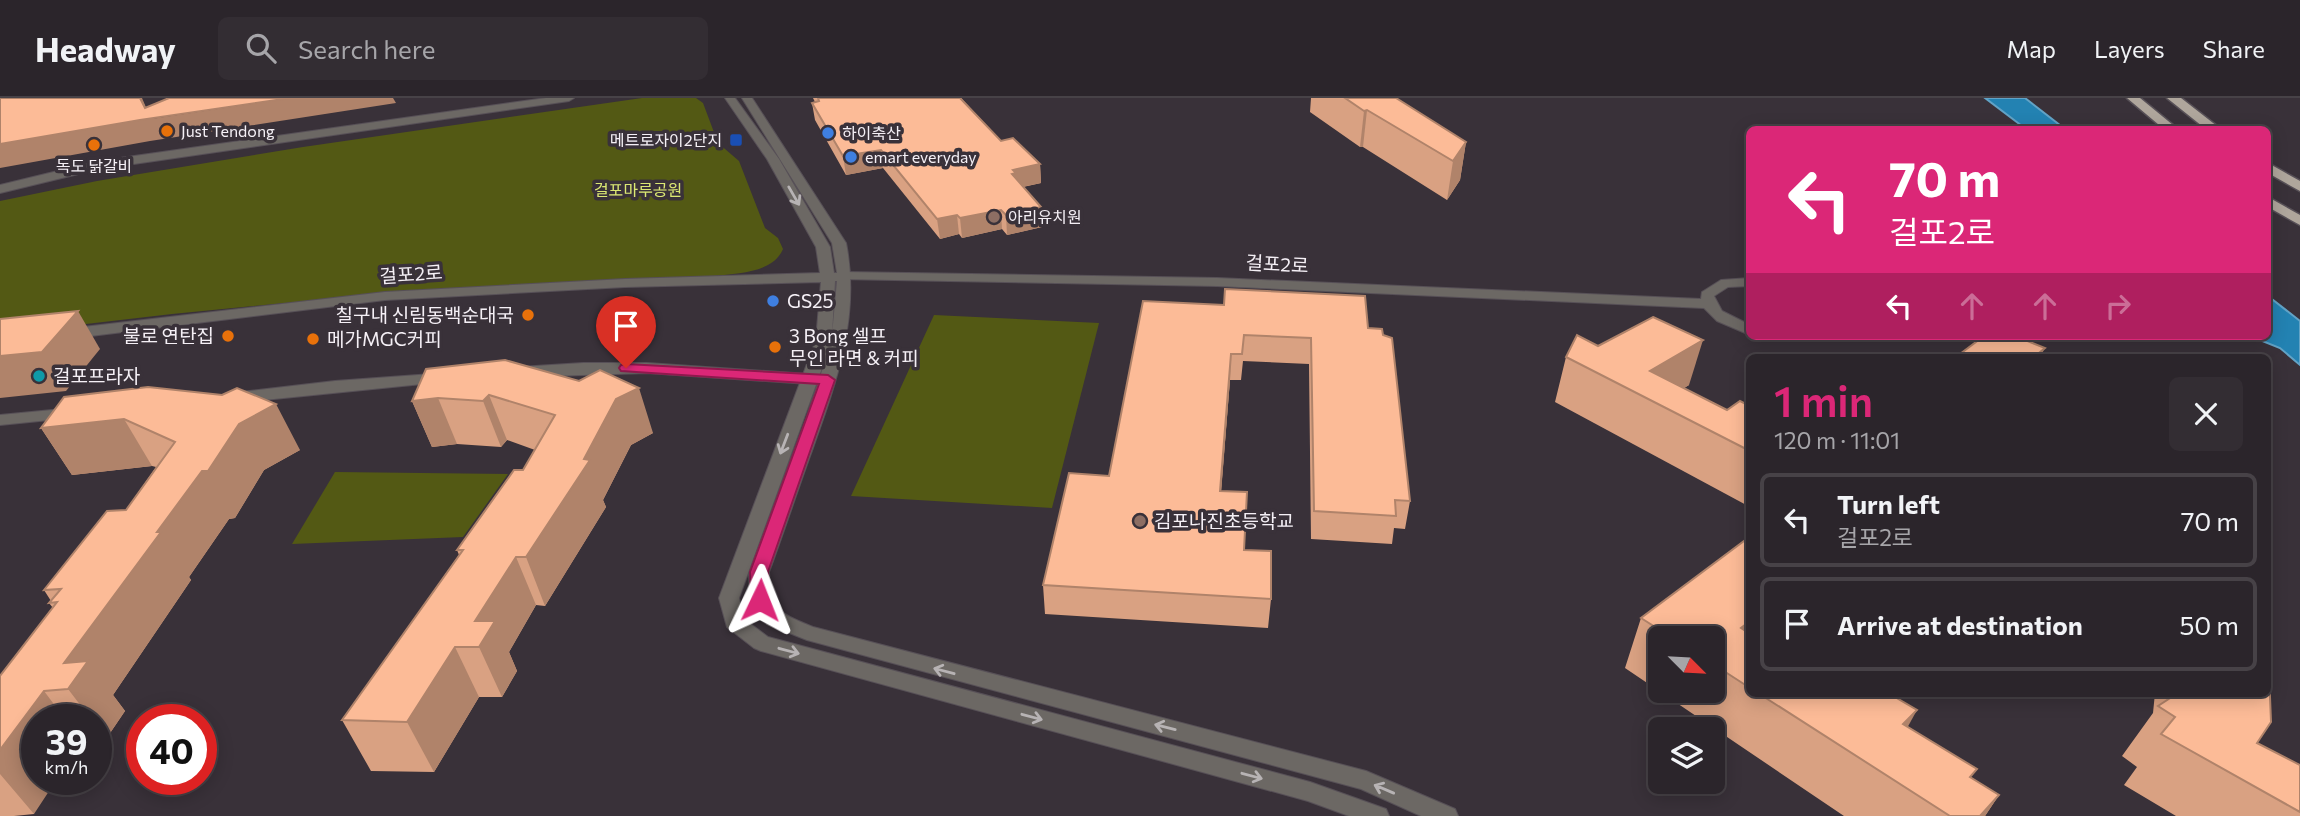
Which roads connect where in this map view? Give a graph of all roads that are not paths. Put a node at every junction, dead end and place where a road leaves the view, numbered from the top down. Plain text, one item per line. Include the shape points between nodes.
1 (569, 98) edge
2 (730, 98) edge
3 (747, 98) edge
4 (2133, 98) edge
5 (2174, 98) edge
6 (2168, 126) edge
7 (2211, 126) edge
8 (2271, 169) edge
9 (2300, 187) edge
10 (0, 189) edge
11 (2271, 203) edge
12 (2300, 221) edge
13 (836, 277) junction
14 (1746, 282) edge
15 (1707, 304) junction
16 (1746, 328) edge
17 (51, 336) edge
18 (500, 374) edge
19 (459, 377) edge
20 (819, 380) junction
21 (214, 400) edge
22 (93, 411) edge
23 (0, 420) edge
24 (1377, 816) edge
25 (1446, 816) edge

1 - 10 street via 99,165
2 -> 13 street via 773,159 824,247
3 - 13 street via 839,243 845,265
4 - 6 highway
5 - 7 highway
8 - 9 highway
11 - 12 highway
13 - 15 street, 걸포2로 via 1217,282
13 - 17 street, 걸포2로 via 385,296
13 - 20 street
14 - 15 street via 1712,288
15 - 16 street via 1724,319
18 - 20 street via 647,368
19 - 21 street
20 -> 24 street via 780,455 729,598 734,622 761,643 1310,792
25 -> 20 street via 1366,782 885,655 774,619 760,600 759,572
22 - 23 street

